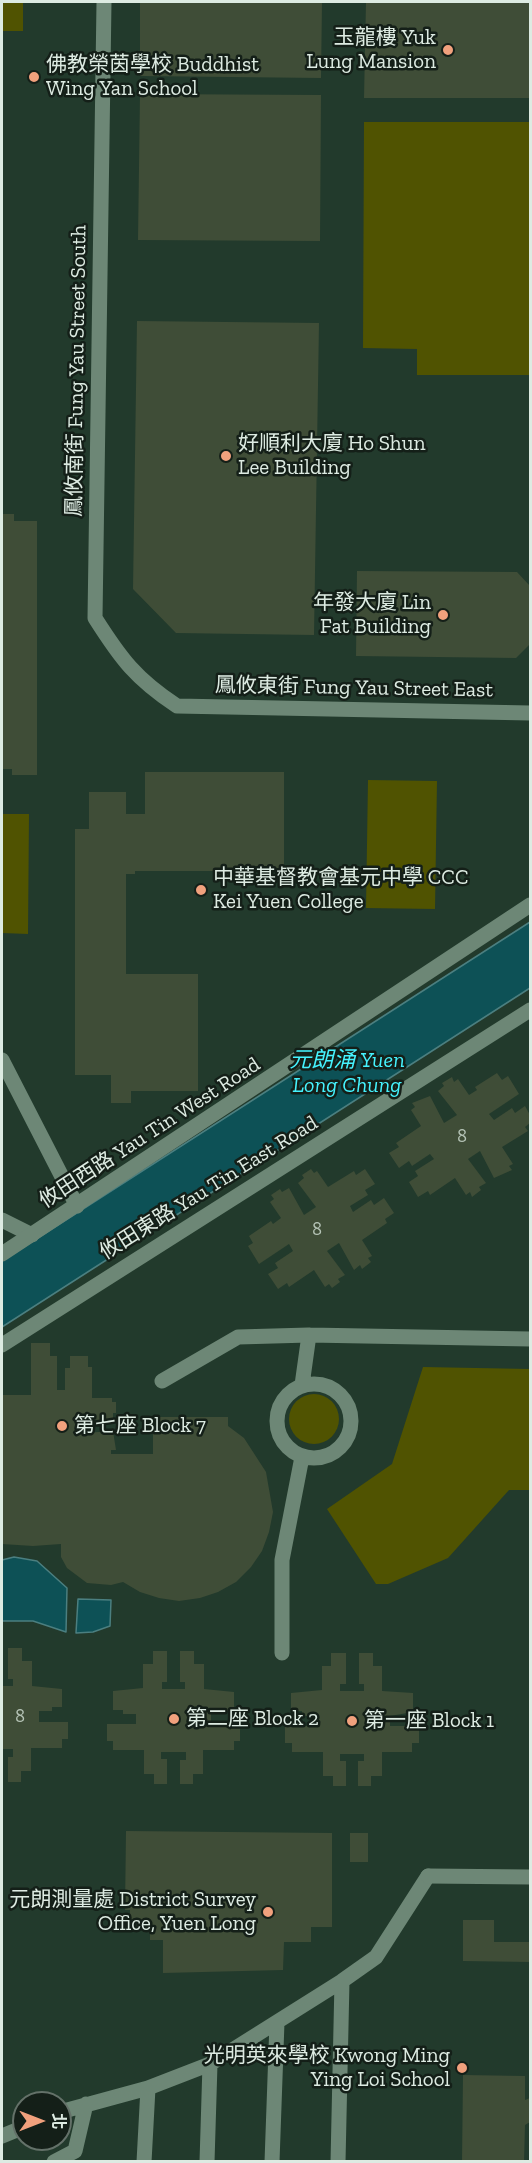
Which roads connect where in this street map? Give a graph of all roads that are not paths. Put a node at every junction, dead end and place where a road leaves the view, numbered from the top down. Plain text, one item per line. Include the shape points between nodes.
1 (104, 2) edge
2 (177, 706) joint
3 (531, 713) edge
4 (531, 905) edge
5 (531, 1010) edge
6 (2, 1060) edge
7 (77, 1206) junction
8 (2, 1220) edge
9 (32, 1235) junction
10 (2, 1254) edge
11 (309, 1335) junction
12 (531, 1339) edge
13 (2, 1345) edge
14 (162, 1382) dead end
15 (302, 1385) junction
16 (302, 1457) junction
17 (282, 1653) dead end
18 (531, 1877) edge
19 (342, 1981) junction
20 (277, 2022) junction
21 (210, 2064) junction
22 (148, 2088) junction
23 (86, 2104) junction
24 (72, 2108) edge
25 (74, 2156) edge
26 (54, 2162) edge
27 (144, 2162) edge
28 (207, 2162) edge
29 (272, 2162) edge
30 (338, 2162) edge

1 - 2 street, 鳳攸南街 Fung Yau Street South via 95,618 123,663 149,688
2 - 3 street, 鳳攸東街 Fung Yau Street East
4 - 7 street, 攸田西路 Yau Tin West Road
5 - 13 street, 攸田東路 Yau Tin East Road
6 - 7 street
7 - 9 street, 攸田西路 Yau Tin West Road
8 - 9 street
9 - 10 street, 攸田西路 Yau Tin West Road
11 - 12 street
11 - 14 street via 238,1337
11 - 15 street
15 - 16 street via 283,1399 276,1421 283,1443
15 - 16 street via 327,1385 342,1397 351,1414 351,1427 338,1450 314,1459
16 - 17 street via 282,1560
18 - 19 street via 428,1876 376,1957
19 - 20 street
19 - 30 street
20 - 21 street
20 - 29 street
21 - 22 street
21 - 28 street
22 - 23 street
22 - 27 street
23 - 24 street
23 - 25 street
25 - 26 street

